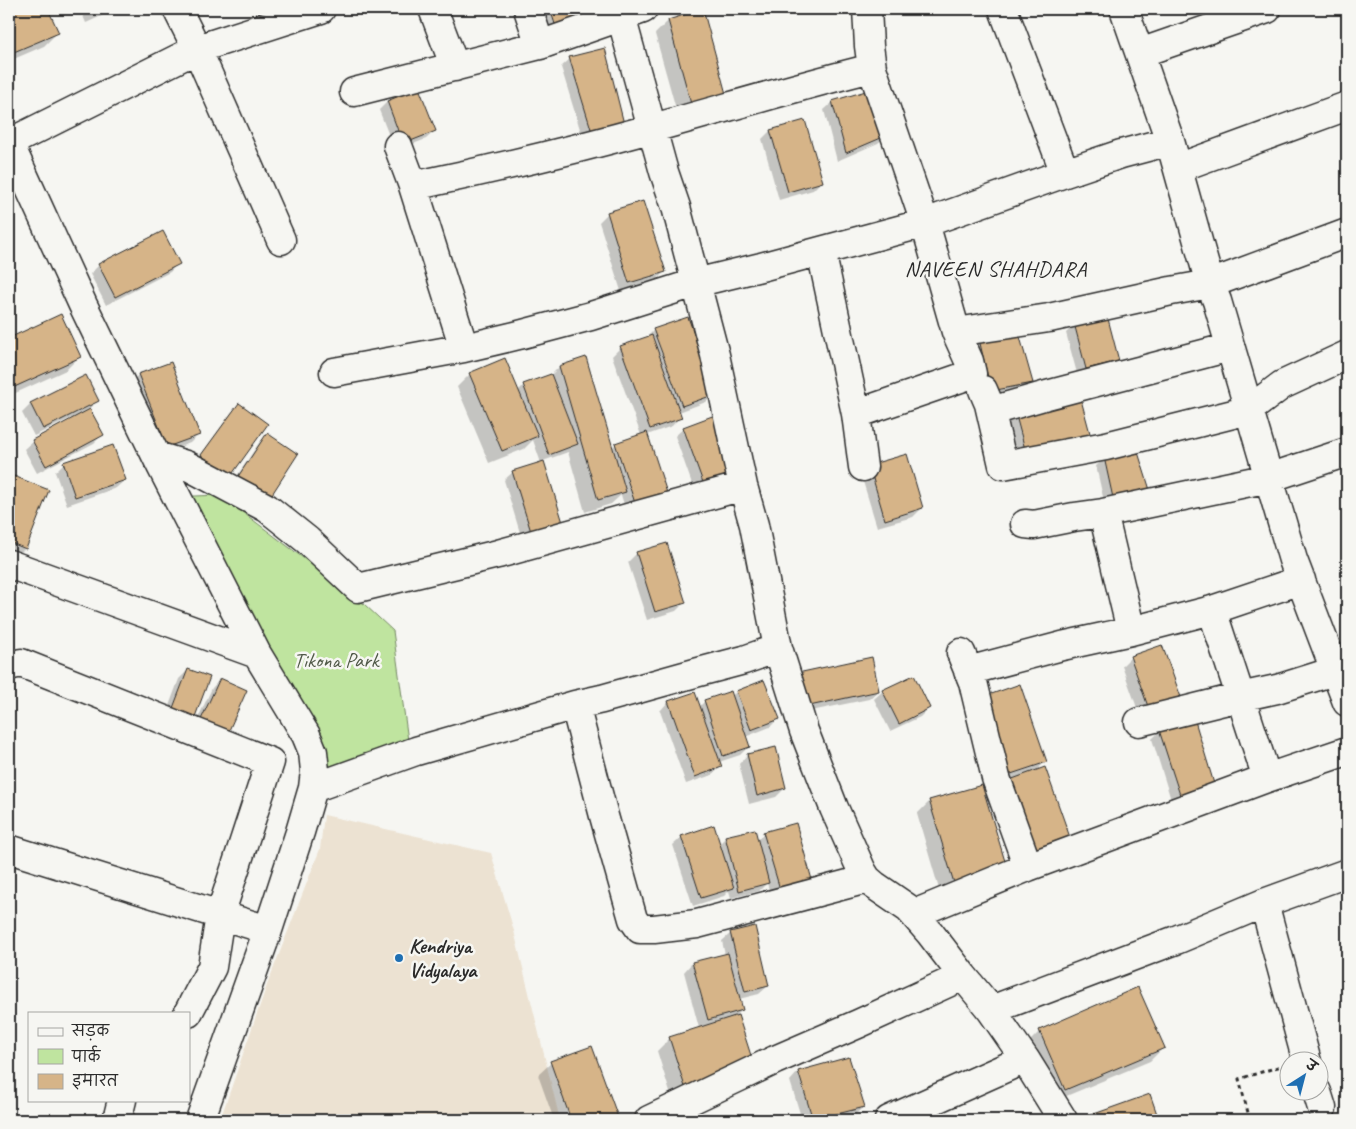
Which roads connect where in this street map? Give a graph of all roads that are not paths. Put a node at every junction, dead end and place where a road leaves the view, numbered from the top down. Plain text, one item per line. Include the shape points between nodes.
1 (177, 9) edge
2 (321, 9) edge
3 (433, 9) edge
4 (528, 9) edge
5 (867, 9) edge
6 (1003, 9) edge
7 (1124, 9) edge
8 (1267, 9) edge
9 (628, 11) edge
10 (540, 45) junction
11 (197, 49) junction
12 (1140, 53) junction
13 (454, 67) junction
14 (872, 68) junction
15 (354, 92) dead end
16 (1347, 106) edge
17 (652, 128) junction
18 (1170, 141) junction
19 (9, 143) edge
20 (398, 146) dead end
21 (1178, 168) junction
22 (1065, 173) junction
23 (414, 186) junction
24 (925, 223) junction
25 (1347, 233) edge
26 (281, 240) dead end
27 (821, 251) junction
28 (695, 283) junction
29 (1210, 284) junction
30 (956, 332) junction
31 (1230, 347) junction
32 (464, 348) junction
33 (1347, 355) edge
34 (334, 372) dead end
35 (972, 374) junction
36 (989, 404) junction
37 (1248, 410) junction
38 (856, 414) junction
39 (1347, 452) edge
40 (157, 456) junction
41 (863, 467) dead end
42 (1268, 478) junction
43 (743, 486) junction
44 (1103, 513) junction
45 (1025, 524) dead end
46 (9, 564) edge
47 (1301, 580) junction
48 (1212, 610) junction
49 (1131, 631) junction
50 (778, 648) junction
51 (257, 654) junction
52 (9, 666) edge
53 (1341, 669) edge
54 (1240, 697) junction
55 (1347, 702) edge
56 (575, 705) junction
57 (1139, 722) dead end
58 (1347, 751) edge
59 (1267, 778) junction
60 (313, 788) junction
61 (9, 849) edge
62 (1028, 867) junction
63 (1347, 873) edge
64 (867, 879) junction
65 (1264, 903) junction
66 (914, 914) junction
67 (220, 915) junction
68 (268, 930) junction
69 (963, 976) junction
70 (992, 1010) junction
71 (189, 1012) edge
72 (1304, 1052) edge
73 (1025, 1060) junction
74 (122, 1102) edge
75 (117, 1120) edge
76 (200, 1120) edge
77 (649, 1120) edge
78 (890, 1120) edge
79 (1063, 1120) edge

1 - 11 street
2 - 11 street
3 - 13 street
4 - 10 street
5 - 14 street
6 - 22 street
7 - 12 street
8 - 12 street
9 - 10 street
9 - 17 street
10 - 13 street
11 - 19 street
11 - 26 street
12 - 18 street
13 - 15 street
14 - 17 street
14 - 24 street
16 - 21 street
17 - 23 street
17 - 28 street
18 - 21 street
18 - 22 street
19 - 40 street
20 - 23 street
21 - 29 street
22 - 24 street
23 - 32 street
24 - 27 street
24 - 30 street
25 - 29 street
27 - 28 street
27 - 38 street
28 - 32 street via 591,316
28 - 43 street via 715,355
29 - 30 street via 1049,318
29 - 31 street
30 - 35 street
31 - 36 street via 998,409
31 - 37 street
32 - 34 street
33 - 37 street via 1282,385
35 - 36 street via 979,379
35 - 38 street
36 - 37 street via 1003,465 1106,446
37 - 42 street
38 - 41 street
39 - 42 street
40 - 43 street via 186,466 267,508 358,588 498,554
40 - 51 street
42 - 44 street
42 - 47 street
43 - 50 street via 754,525
44 - 45 street via 1034,526
44 - 49 street
46 - 51 street
47 - 48 street
47 - 53 street
48 - 49 street
48 - 54 street
49 - 62 street via 964,662 973,682 996,778
50 - 56 street
50 - 64 street via 804,731 834,808
51 - 60 street via 306,735 313,752
52 - 67 street via 21,663 270,762
53 - 54 street via 1277,690
53 - 55 street
54 - 57 street
54 - 59 street
56 - 60 street via 416,751
56 - 64 street via 633,919 640,929 697,924
58 - 59 street
59 - 62 street
60 - 68 street
61 - 67 street
62 - 66 street
63 - 65 street
64 - 66 street
65 - 70 street
65 - 72 street
66 - 69 street
67 - 68 street
67 - 71 street via 212,967
68 - 76 street
69 - 70 street
69 - 77 street
70 - 73 street
73 - 78 street
73 - 79 street
74 - 75 street

